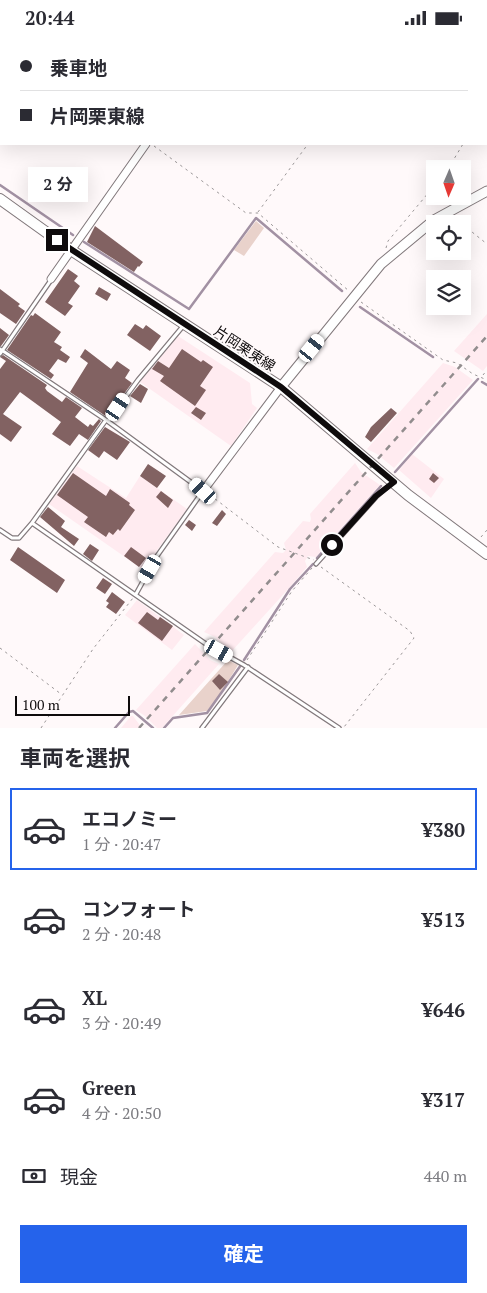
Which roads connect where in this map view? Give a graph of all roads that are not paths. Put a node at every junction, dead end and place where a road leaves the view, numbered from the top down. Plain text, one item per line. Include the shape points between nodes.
1 (145, 145) edge
2 (487, 191) edge
3 (0, 199) edge
4 (71, 250) junction
5 (51, 279) joint
6 (184, 324) junction
7 (1, 351) edge
8 (281, 387) junction
9 (107, 421) junction
10 (394, 482) junction
11 (203, 491) junction
12 (32, 523) junction
13 (0, 530) edge
14 (487, 554) edge
15 (316, 564) road end
16 (136, 593) junction
17 (246, 666) junction
18 (202, 728) edge
19 (339, 728) edge

1 - 4 street
2 - 8 street via 442,215 400,246 354,296
3 - 4 main road, 片岡栗東線
4 - 5 street
4 - 6 main road, 片岡栗東線
5 - 7 lane
6 - 8 main road, 片岡栗東線
6 - 9 lane
7 - 9 lane
8 - 10 main road, 片岡栗東線
8 - 11 street
9 - 11 lane
9 - 12 lane
10 - 14 main road, 片岡栗東線
10 - 15 lane via 376,496
11 - 16 lane
12 - 13 lane via 18,538
12 - 16 lane
16 - 17 lane via 206,644
17 - 18 lane
17 - 19 lane

